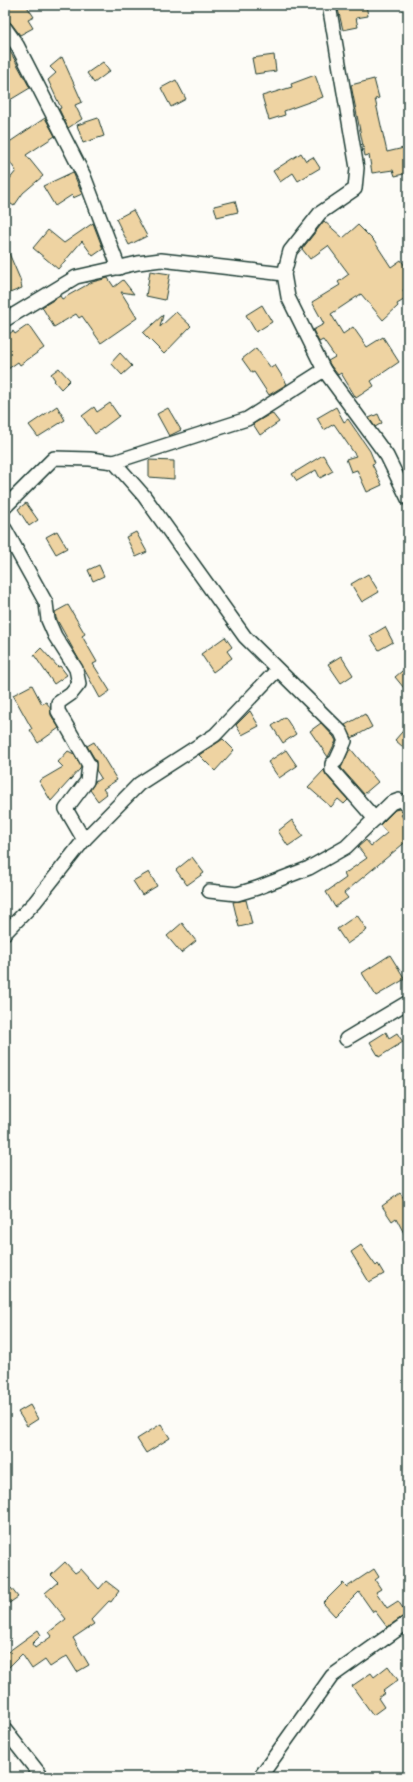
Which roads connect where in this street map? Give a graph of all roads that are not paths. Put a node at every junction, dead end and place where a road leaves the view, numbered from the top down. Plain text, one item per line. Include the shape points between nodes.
1 (329, 5) edge
2 (5, 28) edge
3 (119, 268) junction
4 (284, 274) junction
5 (5, 320) edge
6 (324, 370) junction
7 (114, 462) junction
8 (408, 499) edge
9 (5, 507) edge
10 (5, 529) edge
11 (277, 670) junction
12 (408, 807) edge
13 (374, 819) junction
14 (84, 840) junction
15 (208, 891) dead end
16 (5, 933) edge
17 (408, 1002) edge
18 (346, 1039) dead end
19 (408, 1622) edge
20 (5, 1730) edge
21 (42, 1777) edge
22 (260, 1777) edge

1 - 4 street via 357,168 355,189 320,214 290,251
2 - 3 street via 17,45 84,176
3 - 4 street via 161,260
3 - 5 street via 76,277
4 - 6 street via 288,297
6 - 7 street via 247,419
6 - 8 street via 387,456
7 - 9 street via 54,458
7 - 11 street via 144,496 245,637
10 - 14 street via 46,603 48,620 55,636 76,669 79,684 71,694 58,703 58,711 89,766 87,781 66,809
11 - 13 street via 341,732 345,741 336,761 332,764 332,770
11 - 14 street via 215,735 139,784
12 - 13 street via 399,800 391,803
13 - 15 street via 346,847 310,868 237,894
14 - 16 street via 36,902
17 - 18 street
19 - 22 street via 332,1676
20 - 21 street

